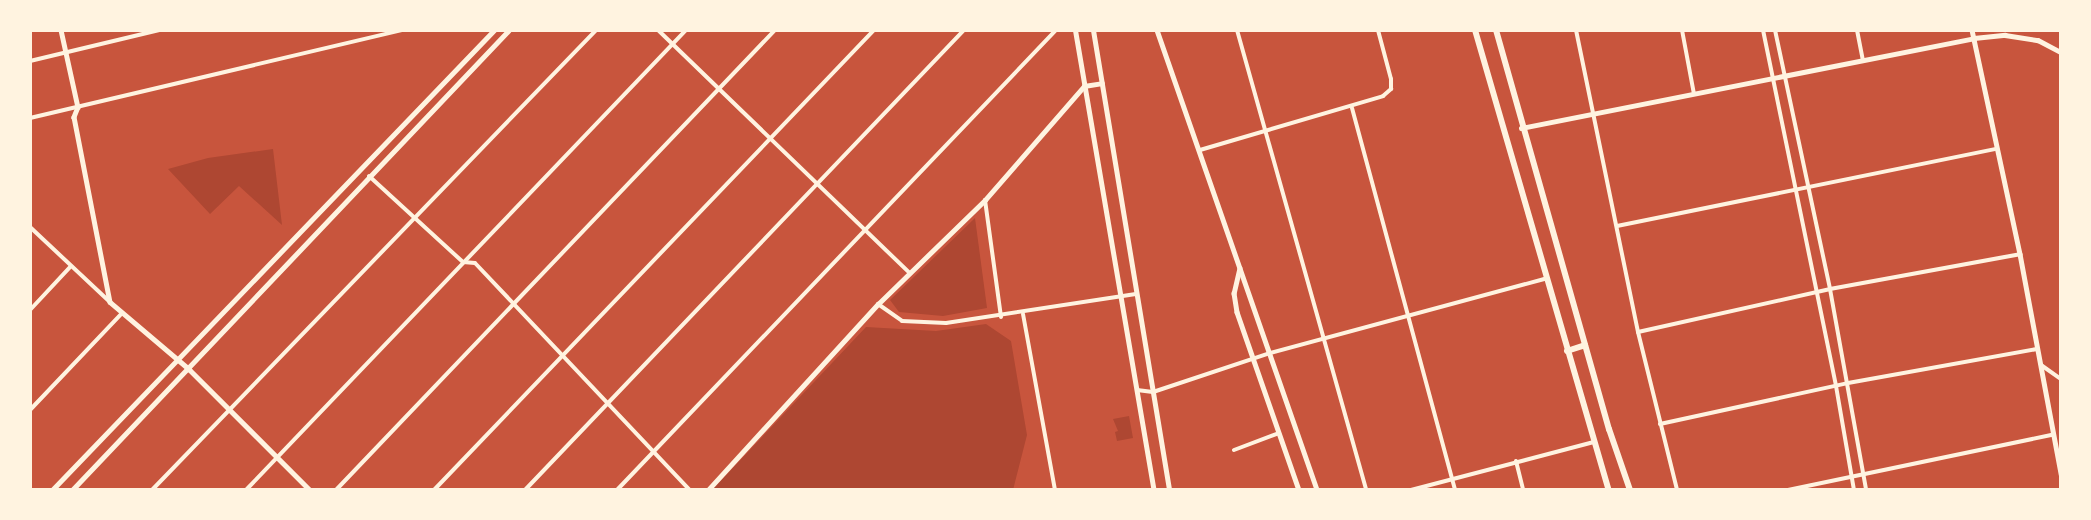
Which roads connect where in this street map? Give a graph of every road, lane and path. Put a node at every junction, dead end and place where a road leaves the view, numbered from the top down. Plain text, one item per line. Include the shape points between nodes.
1 (61, 30) edge
2 (159, 30) edge
3 (403, 30) edge
4 (494, 30) edge
5 (509, 30) edge
6 (596, 30) edge
7 (658, 30) edge
8 (686, 30) edge
9 (775, 30) edge
10 (873, 30) edge
11 (964, 30) edge
12 (1056, 30) edge
13 (1075, 30) edge
14 (1092, 30) edge
15 (1157, 30) edge
16 (1237, 30) edge
17 (1378, 30) edge
18 (1475, 30) edge
19 (1496, 30) edge
20 (1576, 30) edge
21 (1682, 30) edge
22 (1763, 30) edge
23 (1775, 30) edge
24 (1857, 30) edge
25 (1972, 30) edge
26 (1974, 39) junction
27 (673, 44) junction
28 (2061, 52) edge
29 (66, 54) junction
30 (1863, 60) junction
31 (30, 61) edge
32 (1784, 76) junction
33 (1773, 78) junction
34 (1102, 83) junction
35 (1084, 86) junction
36 (719, 88) junction
37 (1694, 94) junction
38 (78, 107) junction
39 (1352, 108) junction
40 (1595, 116) junction
41 (30, 118) edge
42 (1521, 128) junction
43 (1265, 129) junction
44 (770, 138) junction
45 (1997, 149) junction
46 (1200, 150) junction
47 (368, 176) junction
48 (817, 183) junction
49 (1807, 184) junction
50 (1796, 187) junction
51 (985, 200) junction
52 (415, 218) junction
53 (1617, 225) junction
54 (30, 227) edge
55 (865, 230) junction
56 (2020, 254) junction
57 (463, 262) junction
58 (71, 266) junction
59 (1240, 268) junction
60 (909, 272) junction
61 (1545, 279) junction
62 (1830, 289) junction
63 (1816, 292) junction
64 (1137, 294) junction
65 (1122, 296) junction
66 (110, 302) junction
67 (878, 304) junction
68 (515, 305) junction
69 (30, 310) edge
70 (122, 314) junction
71 (1023, 314) junction
72 (1001, 317) junction
73 (1407, 318) junction
74 (1638, 332) junction
75 (1324, 338) junction
76 (1585, 345) junction
77 (2037, 349) junction
78 (1567, 351) junction
79 (1270, 353) junction
80 (564, 354) junction
81 (1253, 358) junction
82 (178, 360) junction
83 (2041, 365) junction
84 (189, 369) junction
85 (2061, 380) edge
86 (1848, 383) junction
87 (1836, 386) junction
88 (1137, 390) junction
89 (1153, 392) junction
90 (609, 402) junction
91 (30, 410) edge
92 (229, 411) junction
93 (1660, 424) junction
94 (1279, 433) junction
95 (2052, 435) junction
96 (1594, 442) junction
97 (1234, 450) dead end
98 (654, 451) junction
99 (276, 459) junction
100 (1516, 460) junction
101 (1863, 474) junction
102 (2061, 474) edge
103 (1850, 475) junction
104 (1452, 479) junction
105 (52, 490) edge
106 (72, 490) edge
107 (152, 490) edge
108 (246, 490) edge
109 (310, 490) edge
110 (336, 490) edge
111 (434, 490) edge
112 (525, 490) edge
113 (617, 490) edge
114 (690, 490) edge
115 (708, 490) edge
116 (1055, 490) edge
117 (1155, 490) edge
118 (1169, 490) edge
119 (1299, 490) edge
120 (1317, 490) edge
121 (1366, 490) edge
122 (1411, 490) edge
123 (1455, 490) edge
124 (1523, 490) edge
125 (1609, 490) edge
126 (1630, 490) edge
127 (1677, 490) edge
128 (1788, 490) edge
129 (1854, 490) edge
130 (1866, 490) edge

1 - 29 street
2 - 29 street
3 - 38 street
4 - 82 main road
5 - 47 main road
6 - 52 street
7 - 27 street
8 - 27 street
9 - 36 street
10 - 44 street
11 - 48 street
12 - 55 street
13 - 35 main road
14 - 34 main road
15 - 46 street
16 - 43 street
17 - 39 street via 1391,89
18 - 61 main road
19 - 42 main road
20 - 40 street
21 - 37 street
22 - 33 street
23 - 32 street
24 - 30 street
25 - 26 street
26 - 28 street via 2005,35 2038,40
26 - 30 street
26 - 45 street
27 - 36 street
27 - 57 street
29 - 31 street
29 - 38 street
30 - 32 street
32 - 33 street
32 - 49 street
33 - 37 street
33 - 50 street
34 - 35 street
34 - 64 main road
35 - 51 street
35 - 65 main road
36 - 44 street
36 - 68 street
37 - 40 street
38 - 41 street
38 - 66 street via 74,117
39 - 43 street
39 - 73 street
40 - 42 street
40 - 53 street
42 - 76 main road
43 - 46 street
43 - 75 street
44 - 48 street
44 - 80 street
45 - 49 street
45 - 56 street
46 - 59 street
47 - 52 street
47 - 84 main road
48 - 55 street
48 - 90 street
49 - 50 street
49 - 62 street
50 - 53 street via 1693,213
50 - 63 street
51 - 60 street
51 - 72 street
52 - 57 street
52 - 92 street
53 - 74 street
54 - 58 street
55 - 60 street
55 - 98 street
56 - 62 street
56 - 77 street
57 - 68 street via 475,263
57 - 99 street
58 - 66 street
58 - 69 street
59 - 79 street
59 - 81 street via 1234,293
60 - 67 street
61 - 73 street
61 - 78 main road
62 - 63 street
62 - 86 street
63 - 74 street
63 - 87 street
64 - 65 street
64 - 89 main road
65 - 71 street
65 - 88 main road
66 - 70 street
67 - 72 street via 902,321 946,323
67 - 115 street
68 - 80 street
68 - 110 street
70 - 82 street
70 - 91 street
71 - 72 street
71 - 116 street
73 - 75 street
73 - 104 street
74 - 93 street
75 - 79 street
75 - 121 street
76 - 78 main road
76 - 126 main road
77 - 83 street
77 - 86 street
78 - 96 main road
79 - 81 street
79 - 120 street
80 - 90 street
80 - 111 street
81 - 89 street
81 - 94 street
82 - 84 street
82 - 105 main road
83 - 85 street
83 - 95 street
84 - 92 street
84 - 106 main road
86 - 87 street
86 - 101 street
87 - 93 street
87 - 103 street
88 - 89 street
88 - 117 main road
89 - 118 main road
90 - 98 street
90 - 112 street
92 - 99 street
92 - 107 street
93 - 127 street
94 - 97 street
94 - 119 street
95 - 101 street
95 - 102 street
96 - 100 street
96 - 125 main road
98 - 113 street
98 - 114 street
99 - 108 street
99 - 109 street
100 - 104 street
100 - 124 street
101 - 103 street
101 - 130 street
103 - 128 street
103 - 129 street
104 - 122 street
104 - 123 street

